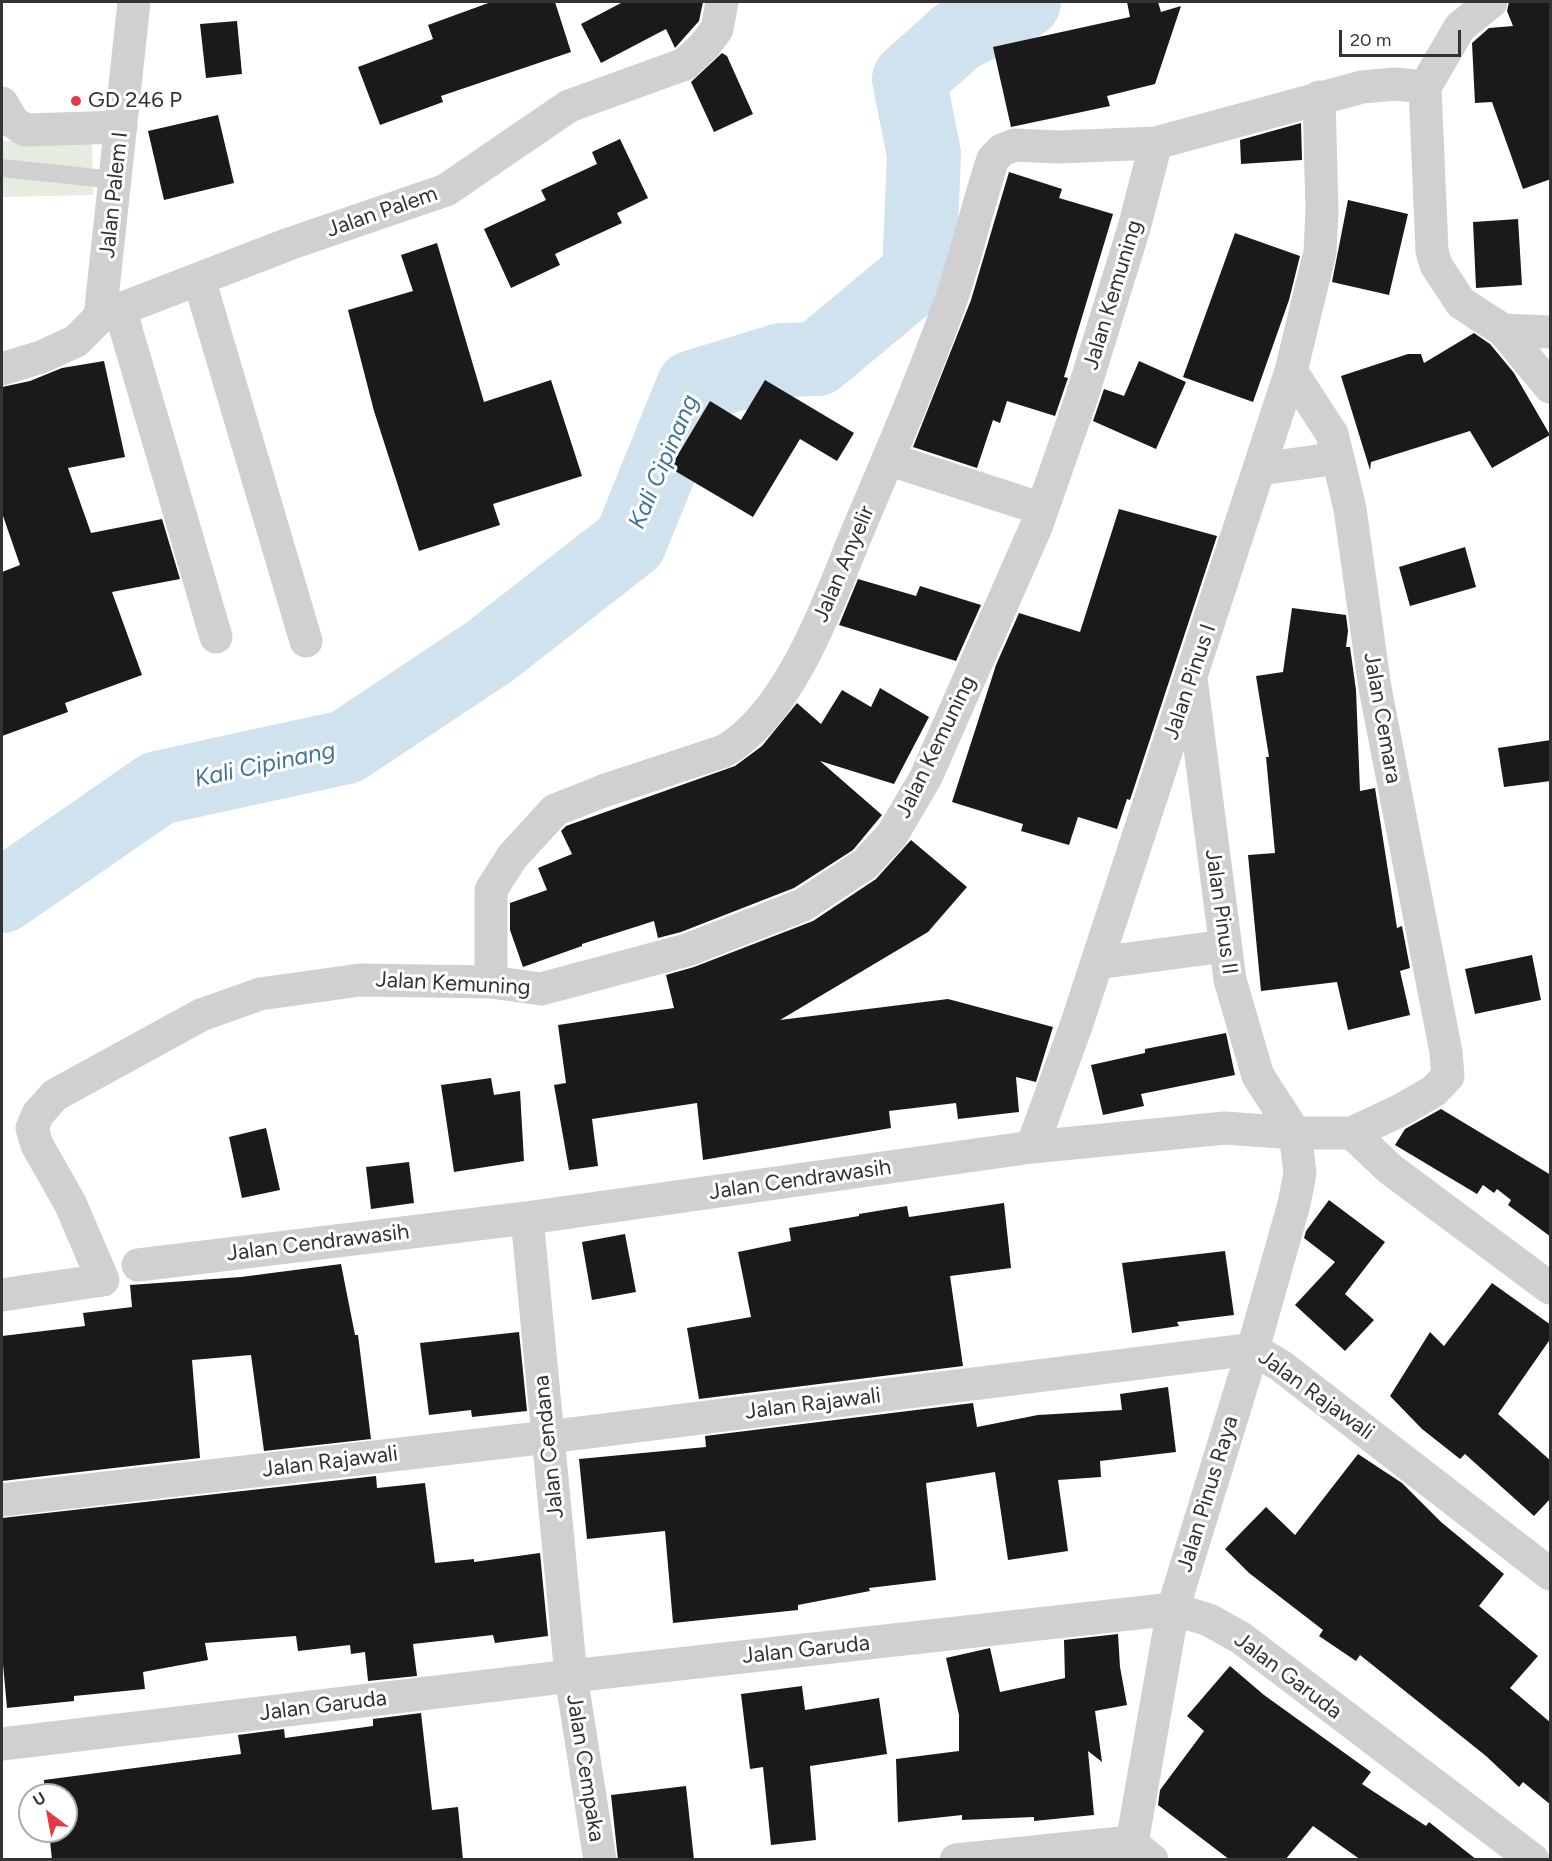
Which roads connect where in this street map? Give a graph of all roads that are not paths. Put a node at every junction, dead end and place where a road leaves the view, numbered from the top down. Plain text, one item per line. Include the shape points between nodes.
1 (134, 2) edge
2 (722, 2) edge
3 (1491, 2) edge
4 (1425, 87) junction
5 (1319, 97) junction
6 (2, 103) edge
7 (121, 128) junction
8 (1156, 143) junction
9 (2, 168) edge
10 (116, 180) junction
11 (199, 279) junction
12 (110, 313) junction
13 (1503, 330) junction
14 (1551, 332) edge
15 (2, 369) edge
16 (1291, 372) junction
17 (1551, 387) edge
18 (1338, 458) junction
19 (888, 459) junction
20 (1261, 469) junction
21 (1042, 509) junction
22 (216, 637) dead end
23 (306, 641) dead end
24 (1191, 678) junction
25 (1203, 766) junction
26 (1159, 774) junction
27 (1225, 946) junction
28 (1097, 963) junction
29 (491, 982) junction
30 (1448, 1076) joint
31 (1294, 1133) junction
32 (1352, 1133) junction
33 (1032, 1147) junction
34 (526, 1218) junction
35 (138, 1265) dead end
36 (1551, 1288) edge
37 (2, 1295) edge
38 (1252, 1349) junction
39 (548, 1437) junction
40 (2, 1500) edge
41 (1551, 1574) edge
42 (1173, 1610) junction
43 (571, 1676) junction
44 (2, 1744) edge
45 (1137, 1854) edge
46 (600, 1860) edge
47 (956, 1860) edge
48 (1533, 1860) edge

1 - 7 street, Jalan Palem I
2 - 11 street, Jalan Palem via 717,29 685,63 569,106 446,190
3 - 4 street via 1460,27
4 - 5 street via 1362,87
4 - 13 street via 1432,251 1436,265 1461,303
5 - 8 street
5 - 16 street, Jalan Pinus I via 1320,252
6 - 7 street via 13,122 25,130
7 - 10 street, Jalan Palem I
8 - 19 street, Jalan Anyelir via 1015,146 1002,150 993,159 952,294
8 - 21 street, Jalan Kemuning via 1082,396
9 - 10 lane
10 - 12 street, Jalan Palem I
11 - 12 street, Jalan Palem
11 - 23 street
12 - 15 street, Jalan Palem via 76,341
12 - 22 street
13 - 14 street
13 - 17 street
16 - 18 street, Jalan Cemara via 1332,434
16 - 20 street, Jalan Pinus I
18 - 20 street
18 - 30 street, Jalan Cemara via 1350,509 1375,688
19 - 21 street
19 - 29 street, Jalan Anyelir via 812,639 756,726 724,751 555,810 512,857 491,890
20 - 24 street, Jalan Pinus I
21 - 29 street, Jalan Kemuning via 926,777 892,835 865,864 803,905 687,950 541,988
24 - 25 street, Jalan Pinus II
24 - 26 street, Jalan Pinus I
25 - 26 street
25 - 27 street, Jalan Pinus II
26 - 28 street, Jalan Pinus I
27 - 28 street
27 - 31 street, Jalan Pinus II via 1230,980 1258,1076
28 - 33 street, Jalan Pinus I
29 - 37 street, Jalan Kemuning via 360,980 260,994 201,1015 55,1095 38,1114 32,1128 103,1280
30 - 32 street, Jalan Cendrawasih via 1434,1091 1399,1112
31 - 32 street, Jalan Cendrawasih
31 - 33 street, Jalan Cendrawasih via 1225,1128
31 - 38 street, Jalan Pinus Raya via 1300,1173 1294,1204
32 - 36 street via 1390,1169
33 - 34 street, Jalan Cendrawasih
34 - 35 street, Jalan Cendrawasih
34 - 39 street, Jalan Cendana
38 - 39 street, Jalan Rajawali
38 - 41 street, Jalan Rajawali via 1281,1366
38 - 42 street, Jalan Pinus Raya
39 - 40 street, Jalan Rajawali
39 - 43 street, Jalan Cendana
42 - 43 street, Jalan Garuda
42 - 45 street, Jalan Pinus Raya
42 - 48 street, Jalan Garuda via 1209,1620 1241,1638
43 - 44 street, Jalan Garuda
43 - 46 street, Jalan Cempaka
45 - 47 street

